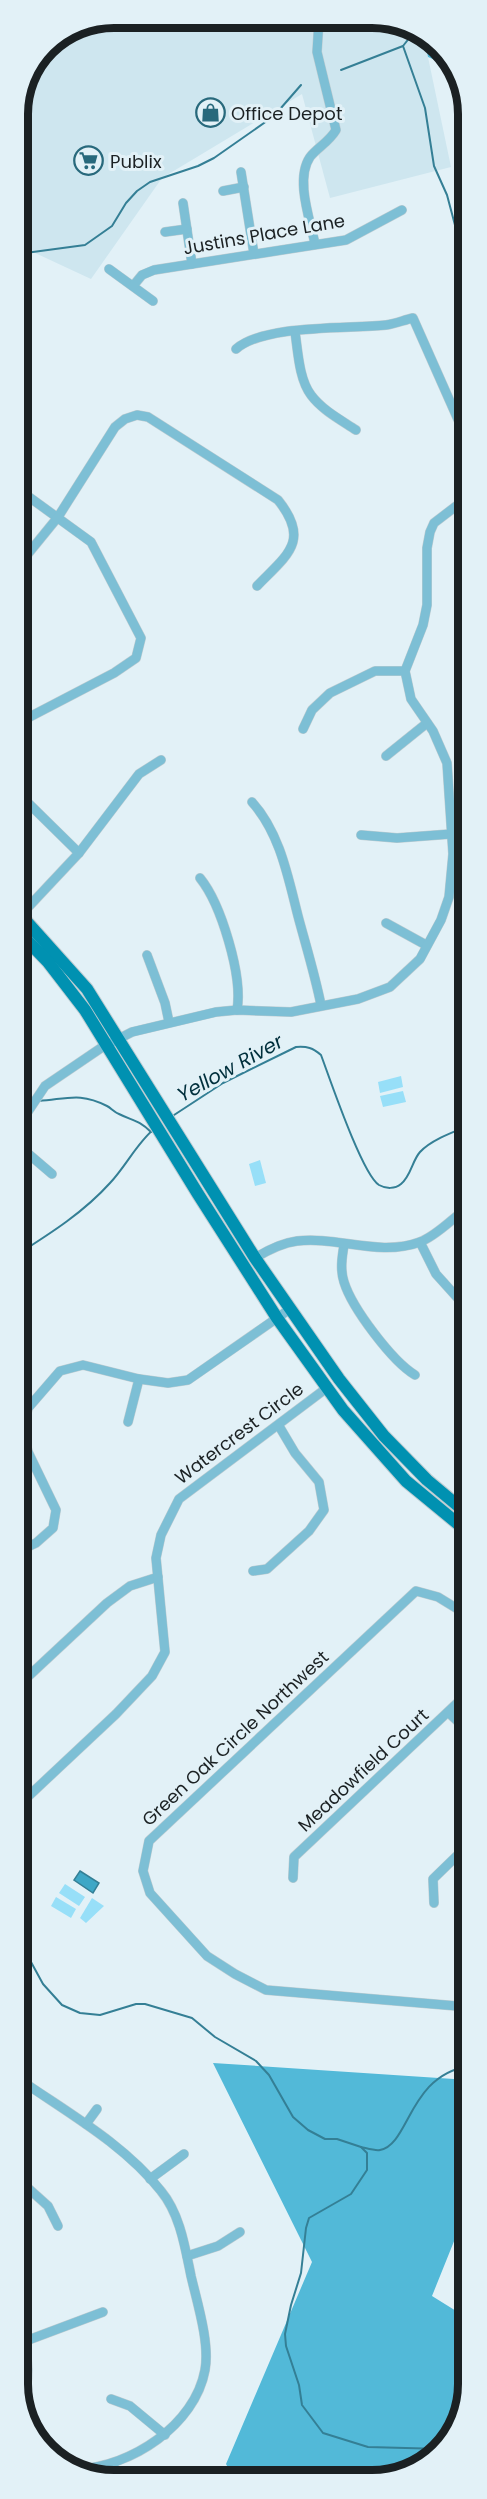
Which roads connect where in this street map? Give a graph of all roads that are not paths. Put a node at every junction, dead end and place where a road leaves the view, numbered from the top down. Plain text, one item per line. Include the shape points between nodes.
1 (318, 28) edge
2 (241, 171) dead end
3 (244, 187) junction
4 (223, 190) dead end
5 (183, 203) dead end
6 (402, 210) dead end
7 (187, 229) junction
8 (165, 232) dead end
9 (315, 244) junction
10 (254, 254) junction
11 (192, 264) junction
12 (109, 269) dead end
13 (133, 285) junction
14 (153, 301) dead end
15 (295, 332) junction
16 (236, 350) dead end
17 (458, 419) edge
18 (356, 430) dead end
19 (29, 497) edge
20 (458, 505) edge
21 (58, 518) junction
22 (29, 553) edge
23 (257, 586) dead end
24 (405, 671) junction
25 (29, 717) edge
26 (427, 723) junction
27 (303, 729) dead end
28 (386, 756) dead end
29 (161, 760) dead end
30 (252, 802) dead end
31 (29, 804) edge
32 (451, 834) junction
33 (361, 835) dead end
34 (78, 853) junction
35 (200, 878) dead end
36 (29, 906) edge
37 (386, 923) dead end
38 (29, 925) edge
39 (29, 942) edge
40 (426, 945) junction
41 (147, 955) dead end
42 (321, 1005) junction
43 (237, 1010) junction
44 (169, 1022) junction
45 (118, 1039) junction
46 (106, 1045) junction
47 (29, 1111) edge
48 (29, 1154) edge
49 (52, 1174) dead end
50 (458, 1214) edge
51 (420, 1242) junction
52 (344, 1245) junction
53 (255, 1258) junction
54 (458, 1298) edge
55 (290, 1309) junction
56 (277, 1318) junction
57 (415, 1375) dead end
58 (139, 1379) junction
59 (328, 1387) junction
60 (28, 1408) edge
61 (128, 1422) dead end
62 (279, 1426) junction
63 (28, 1453) edge
64 (458, 1506) edge
65 (458, 1524) edge
66 (28, 1547) edge
67 (253, 1571) dead end
68 (158, 1577) junction
69 (458, 1609) edge
70 (28, 1676) edge
71 (458, 1704) edge
72 (449, 1713) junction
73 (458, 1722) edge
74 (28, 1796) edge
75 (458, 1855) edge
76 (293, 1878) dead end
77 (434, 1903) dead end
78 (458, 2006) edge
79 (28, 2085) edge
80 (97, 2109) dead end
81 (86, 2124) junction
82 (184, 2154) dead end
83 (150, 2179) junction
84 (28, 2188) edge
85 (58, 2226) dead end
86 (240, 2232) dead end
87 (187, 2256) junction
88 (103, 2312) dead end
89 (28, 2338) edge
90 (111, 2400) dead end
91 (165, 2434) junction
92 (113, 2464) junction
93 (92, 2467) edge
94 (115, 2470) edge

1 - 9 street via 317,52 336,130 305,165 304,189
2 - 3 street
3 - 4 street
3 - 10 street
5 - 7 street
6 - 9 street, Justins Place Lane via 346,240
7 - 8 street
7 - 11 street
9 - 10 street, Justins Place Lane
10 - 11 street, Justins Place Lane
11 - 13 street, Justins Place Lane via 154,270
12 - 13 street
13 - 14 street
15 - 16 street via 246,341
15 - 17 street via 390,324 413,318
15 - 18 street via 310,394
19 - 21 street
20 - 24 street via 434,523 430,532 427,605
21 - 22 street
21 - 23 street via 115,427 137,415 148,417 278,500 287,510 295,535 288,555
21 - 25 street via 91,542 141,638 136,658
24 - 26 street via 411,699
24 - 27 street via 375,672 330,693 312,710
26 - 28 street
26 - 32 street via 447,763
29 - 34 street via 138,774
30 - 42 street via 271,829 285,866
31 - 34 street
32 - 33 street via 397,838
32 - 40 street via 453,873 449,897
34 - 36 street
35 - 43 street via 209,889 223,924 239,989
37 - 40 street
38 - 45 main road via 87,989
39 - 46 main road via 58,974
40 - 42 street via 420,959 390,987 358,999
41 - 44 street
42 - 43 street via 291,1012
43 - 44 street
44 - 45 street
45 - 46 street
45 - 53 main road
46 - 47 street via 45,1086
46 - 56 main road
48 - 49 street
50 - 51 street
51 - 52 street via 396,1247
51 - 54 street via 436,1274
52 - 53 street via 297,1241
52 - 57 street via 341,1272 348,1292 389,1352
53 - 55 main road
55 - 56 street
55 - 64 main road via 384,1436
56 - 58 street via 188,1380 168,1383
56 - 59 main road
58 - 60 street via 83,1365 60,1371
58 - 61 street
59 - 62 street, Watercrest Circle
59 - 65 main road via 343,1410 406,1481
62 - 67 street via 319,1482 324,1510 309,1531 267,1569
62 - 68 street, Watercrest Circle via 179,1499 161,1535 156,1558
63 - 66 street via 56,1510 53,1528
68 - 70 street via 130,1586 107,1603
68 - 74 street, Watercrest Circle via 165,1652 152,1676
69 - 78 street, Green Oak Circle Northwest via 438,1597 416,1591 149,1841 143,1871 150,1893 207,1956 266,1990
71 - 72 street, Meadowfield Court
72 - 73 street
72 - 76 street, Meadowfield Court via 294,1857
75 - 77 street via 433,1879
79 - 81 street
80 - 81 street
81 - 83 street
82 - 83 street
83 - 87 street via 173,2210
84 - 85 street via 48,2206
86 - 87 street via 218,2246
87 - 91 street via 201,2311 206,2369 197,2394
88 - 89 street
90 - 91 street via 130,2406
91 - 92 street
92 - 93 street
92 - 94 street

